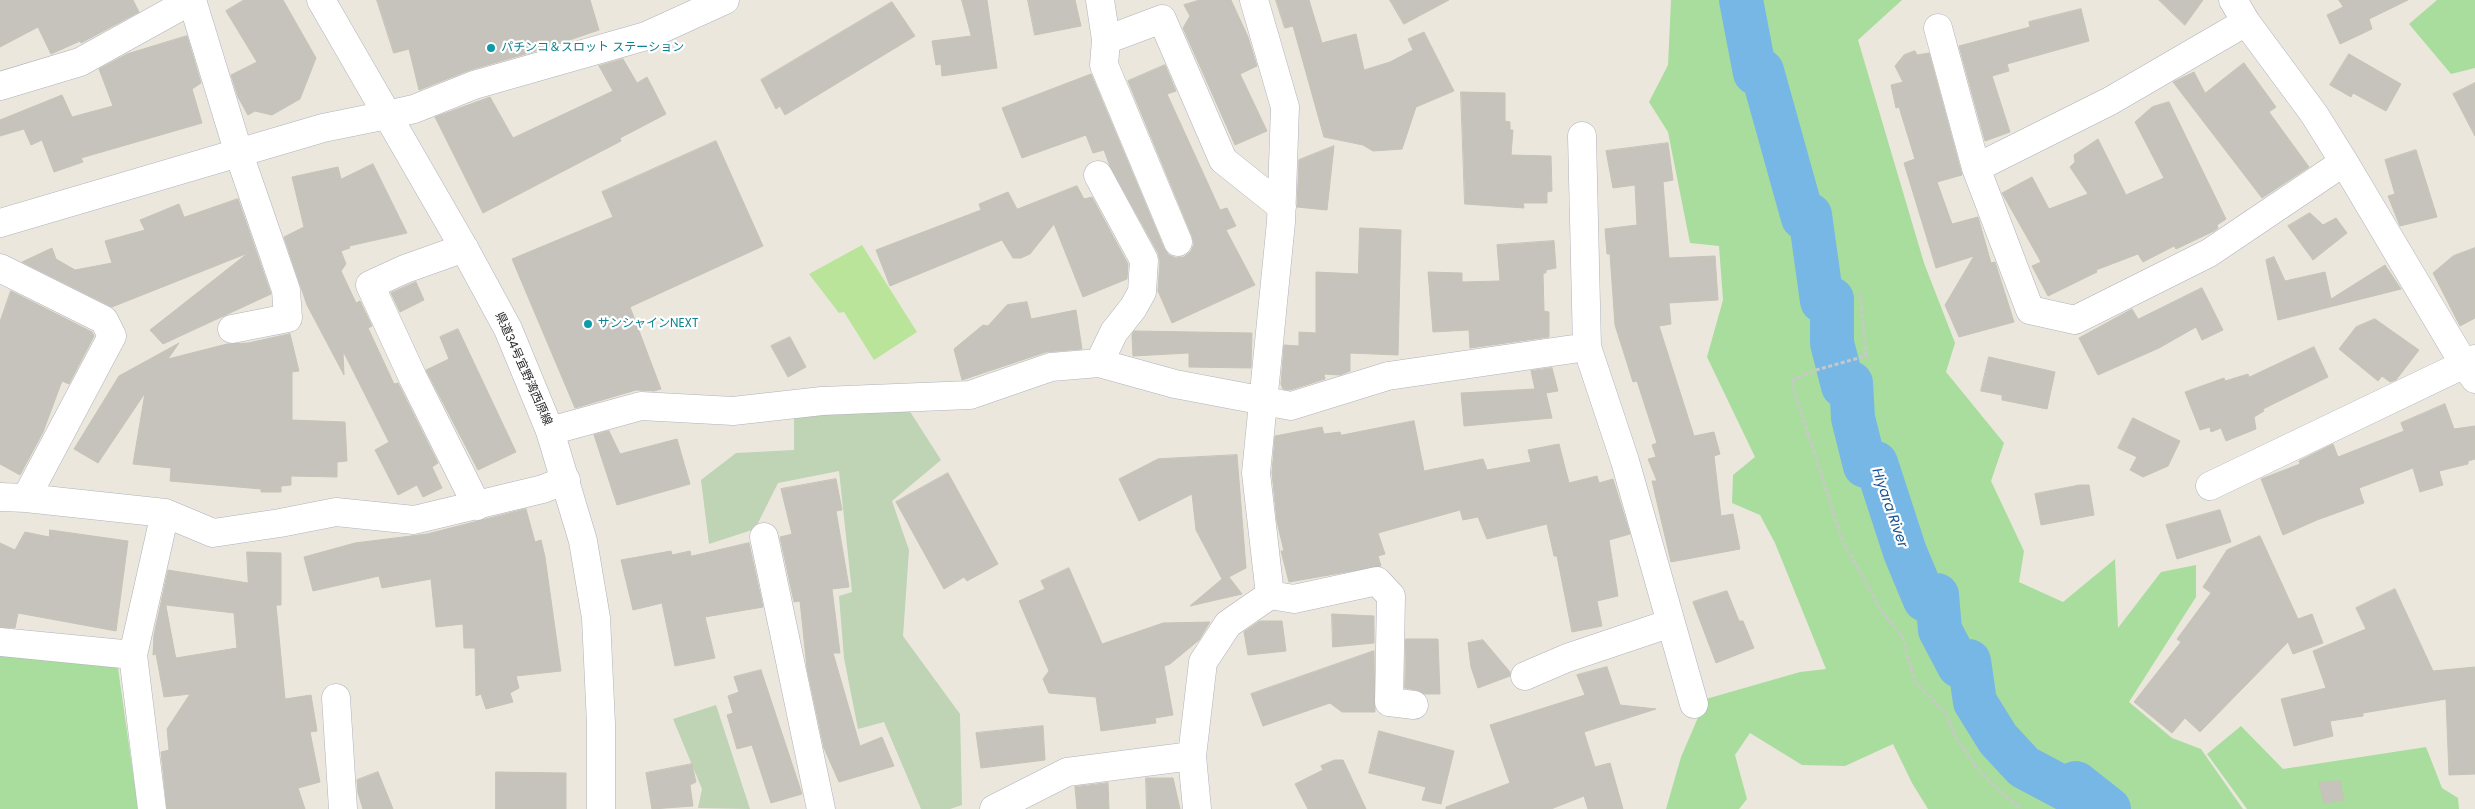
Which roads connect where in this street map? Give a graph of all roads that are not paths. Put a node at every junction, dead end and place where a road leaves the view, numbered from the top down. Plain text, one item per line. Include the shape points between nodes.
1 (192, 0) edge
2 (321, 0) edge
3 (725, 0) edge
4 (1100, 0) edge
5 (1254, 0) edge
6 (2239, 11) edge
7 (1938, 28) dead end
8 (1106, 40) junction
9 (0, 86) edge
10 (387, 115) junction
11 (1582, 136) dead end
12 (239, 154) junction
13 (2344, 162) junction
14 (1976, 168) junction
15 (1098, 175) dead end
16 (1282, 207) junction
17 (0, 223) edge
18 (1178, 242) dead end
19 (464, 248) junction
20 (2, 273) edge
21 (232, 329) dead end
22 (1587, 347) junction
23 (1099, 363) junction
24 (2471, 367) edge
25 (1264, 402) junction
26 (550, 431) junction
27 (566, 480) junction
28 (2210, 486) dead end
29 (13, 498) edge
30 (477, 506) junction
31 (166, 513) junction
32 (764, 537) dead end
33 (1270, 595) junction
34 (1671, 623) junction
35 (0, 642) edge
36 (133, 655) junction
37 (1526, 676) dead end
38 (336, 698) dead end
39 (1694, 704) dead end
40 (1414, 705) dead end
41 (1192, 756) junction
42 (152, 809) edge
43 (343, 809) edge
44 (601, 809) edge
45 (821, 809) edge
46 (994, 809) edge
47 (1197, 809) edge

1 - 9 street via 80,62
1 - 12 street
2 - 10 street, 県道34号宜野湾西原線
3 - 10 street via 646,36 474,85 414,109
4 - 8 street
5 - 16 street via 1285,108
6 - 13 street via 2314,114
6 - 14 street via 2110,101
7 - 14 street
8 - 16 street via 1162,19 1223,160
8 - 18 street via 1104,65
10 - 12 street via 323,128
10 - 19 street, 県道34号宜野湾西原線
11 - 22 street
12 - 17 street
12 - 21 street via 286,290 288,318
13 - 14 street via 2209,253 2075,320 2030,310
13 - 24 street
15 - 23 street via 1144,260 1142,292 1114,332
16 - 25 street
19 - 26 street, 県道34号宜野湾西原線 via 508,329
19 - 30 street via 370,285
20 - 29 street via 104,320 112,336
22 - 25 street via 1388,376 1291,406
22 - 34 street via 1625,461
23 - 25 street via 1175,384
23 - 26 street via 1050,367 970,395 822,401 733,411 641,406
24 - 28 street
25 - 33 street via 1256,473
26 - 27 street, 県道34号宜野湾西原線
27 - 30 street
27 - 44 street, 県道34号宜野湾西原線 via 584,549 596,618
29 - 31 street
30 - 31 street via 414,520 336,512 213,533
31 - 36 street
32 - 45 street
33 - 40 street via 1294,599 1377,581 1391,596 1389,702
33 - 41 street via 1228,624 1202,662
34 - 37 street via 1567,658
34 - 39 street
35 - 36 street
36 - 42 street
38 - 43 street
41 - 46 street via 1067,772
41 - 47 street

